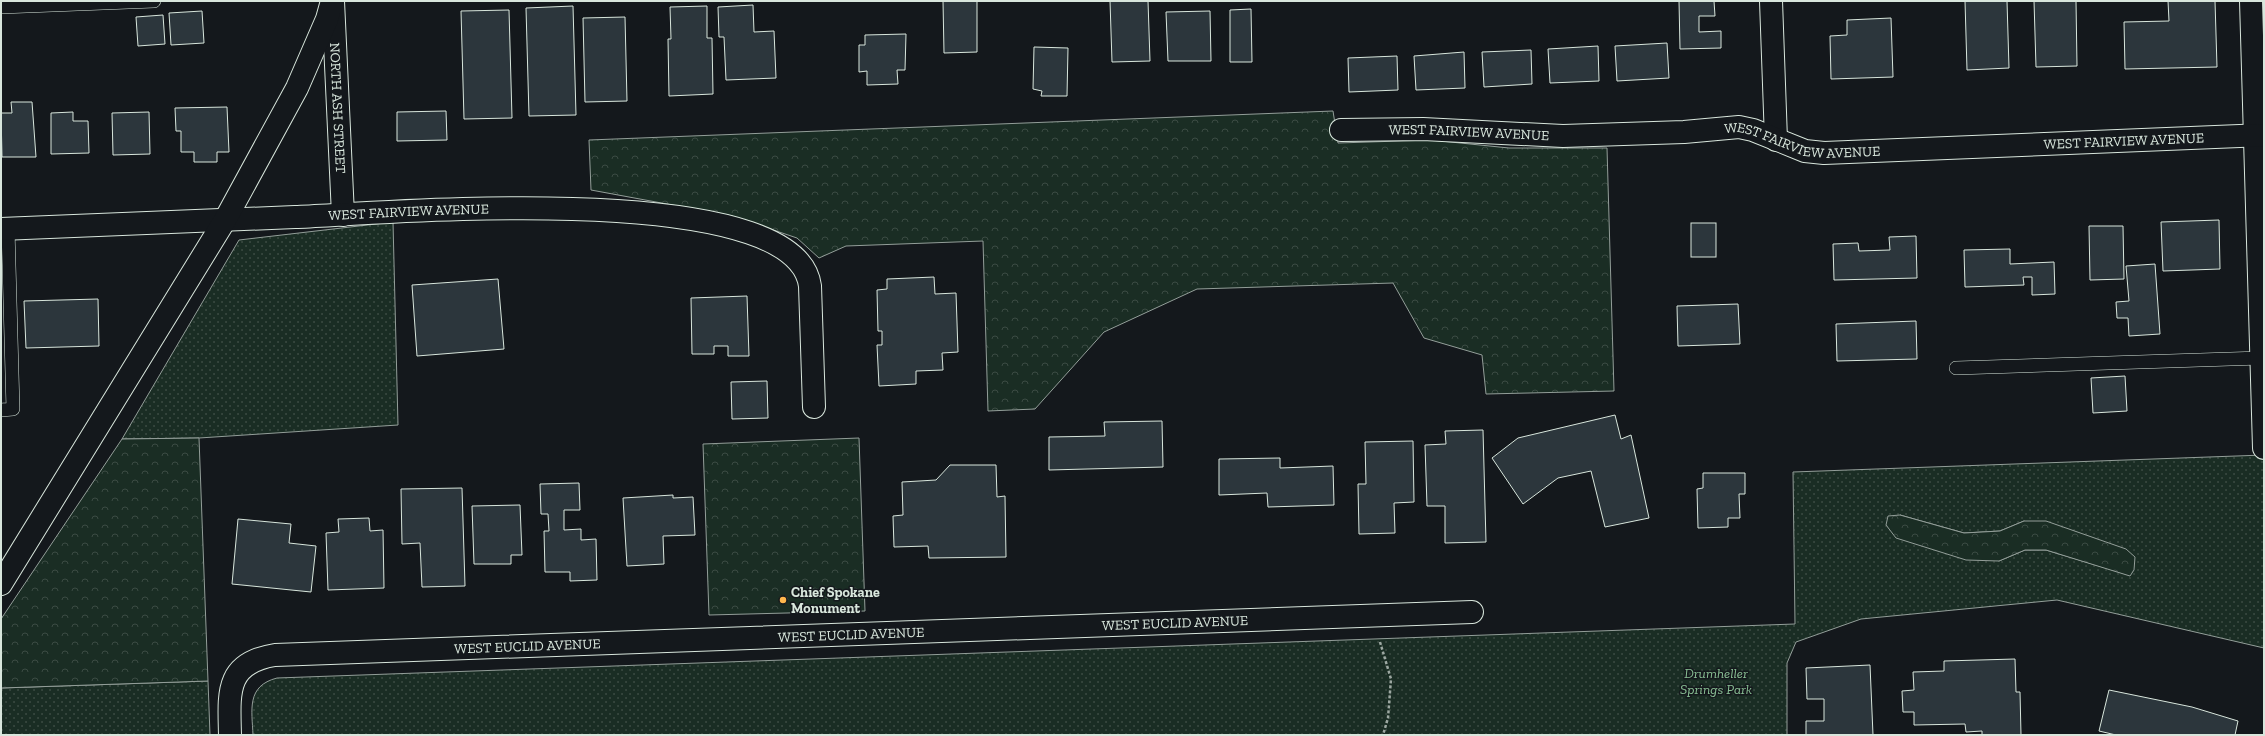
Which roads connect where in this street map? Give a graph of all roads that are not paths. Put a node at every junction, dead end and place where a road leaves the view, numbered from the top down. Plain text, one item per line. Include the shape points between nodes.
1 (154, 1) edge
2 (332, 1) edge
3 (1771, 1) edge
4 (2252, 1) edge
5 (1, 7) edge
6 (1340, 130) dead end
7 (2260, 135) edge
8 (1776, 140) junction
9 (343, 215) junction
10 (225, 220) junction
11 (4, 229) edge
12 (2262, 272) edge
13 (2261, 358) junction
14 (1956, 368) dead end
15 (814, 407) dead end
16 (1, 410) edge
17 (2264, 448) edge
18 (1, 584) edge
19 (1472, 612) dead end
20 (230, 735) edge

1 - 5 lane
2 - 9 street, NORTH ASH STREET
2 - 10 street via 327,19 297,88
3 - 8 street
4 - 7 street
6 - 8 street, WEST FAIRVIEW AVENUE via 1438,130 1563,136 1684,132 1731,127 1753,130
7 - 8 street, WEST FAIRVIEW AVENUE via 1824,153 1805,151
7 - 12 street
9 - 10 street, WEST FAIRVIEW AVENUE
9 - 15 street, WEST FAIRVIEW AVENUE via 549,207 647,213 696,220 754,235 785,249 804,267 810,286
10 - 11 street, WEST FAIRVIEW AVENUE
10 - 18 street
11 - 16 lane via 13,409
12 - 13 street
13 - 14 lane
13 - 17 street
19 - 20 street, WEST EUCLID AVENUE via 276,655 253,660 236,675 229,698

